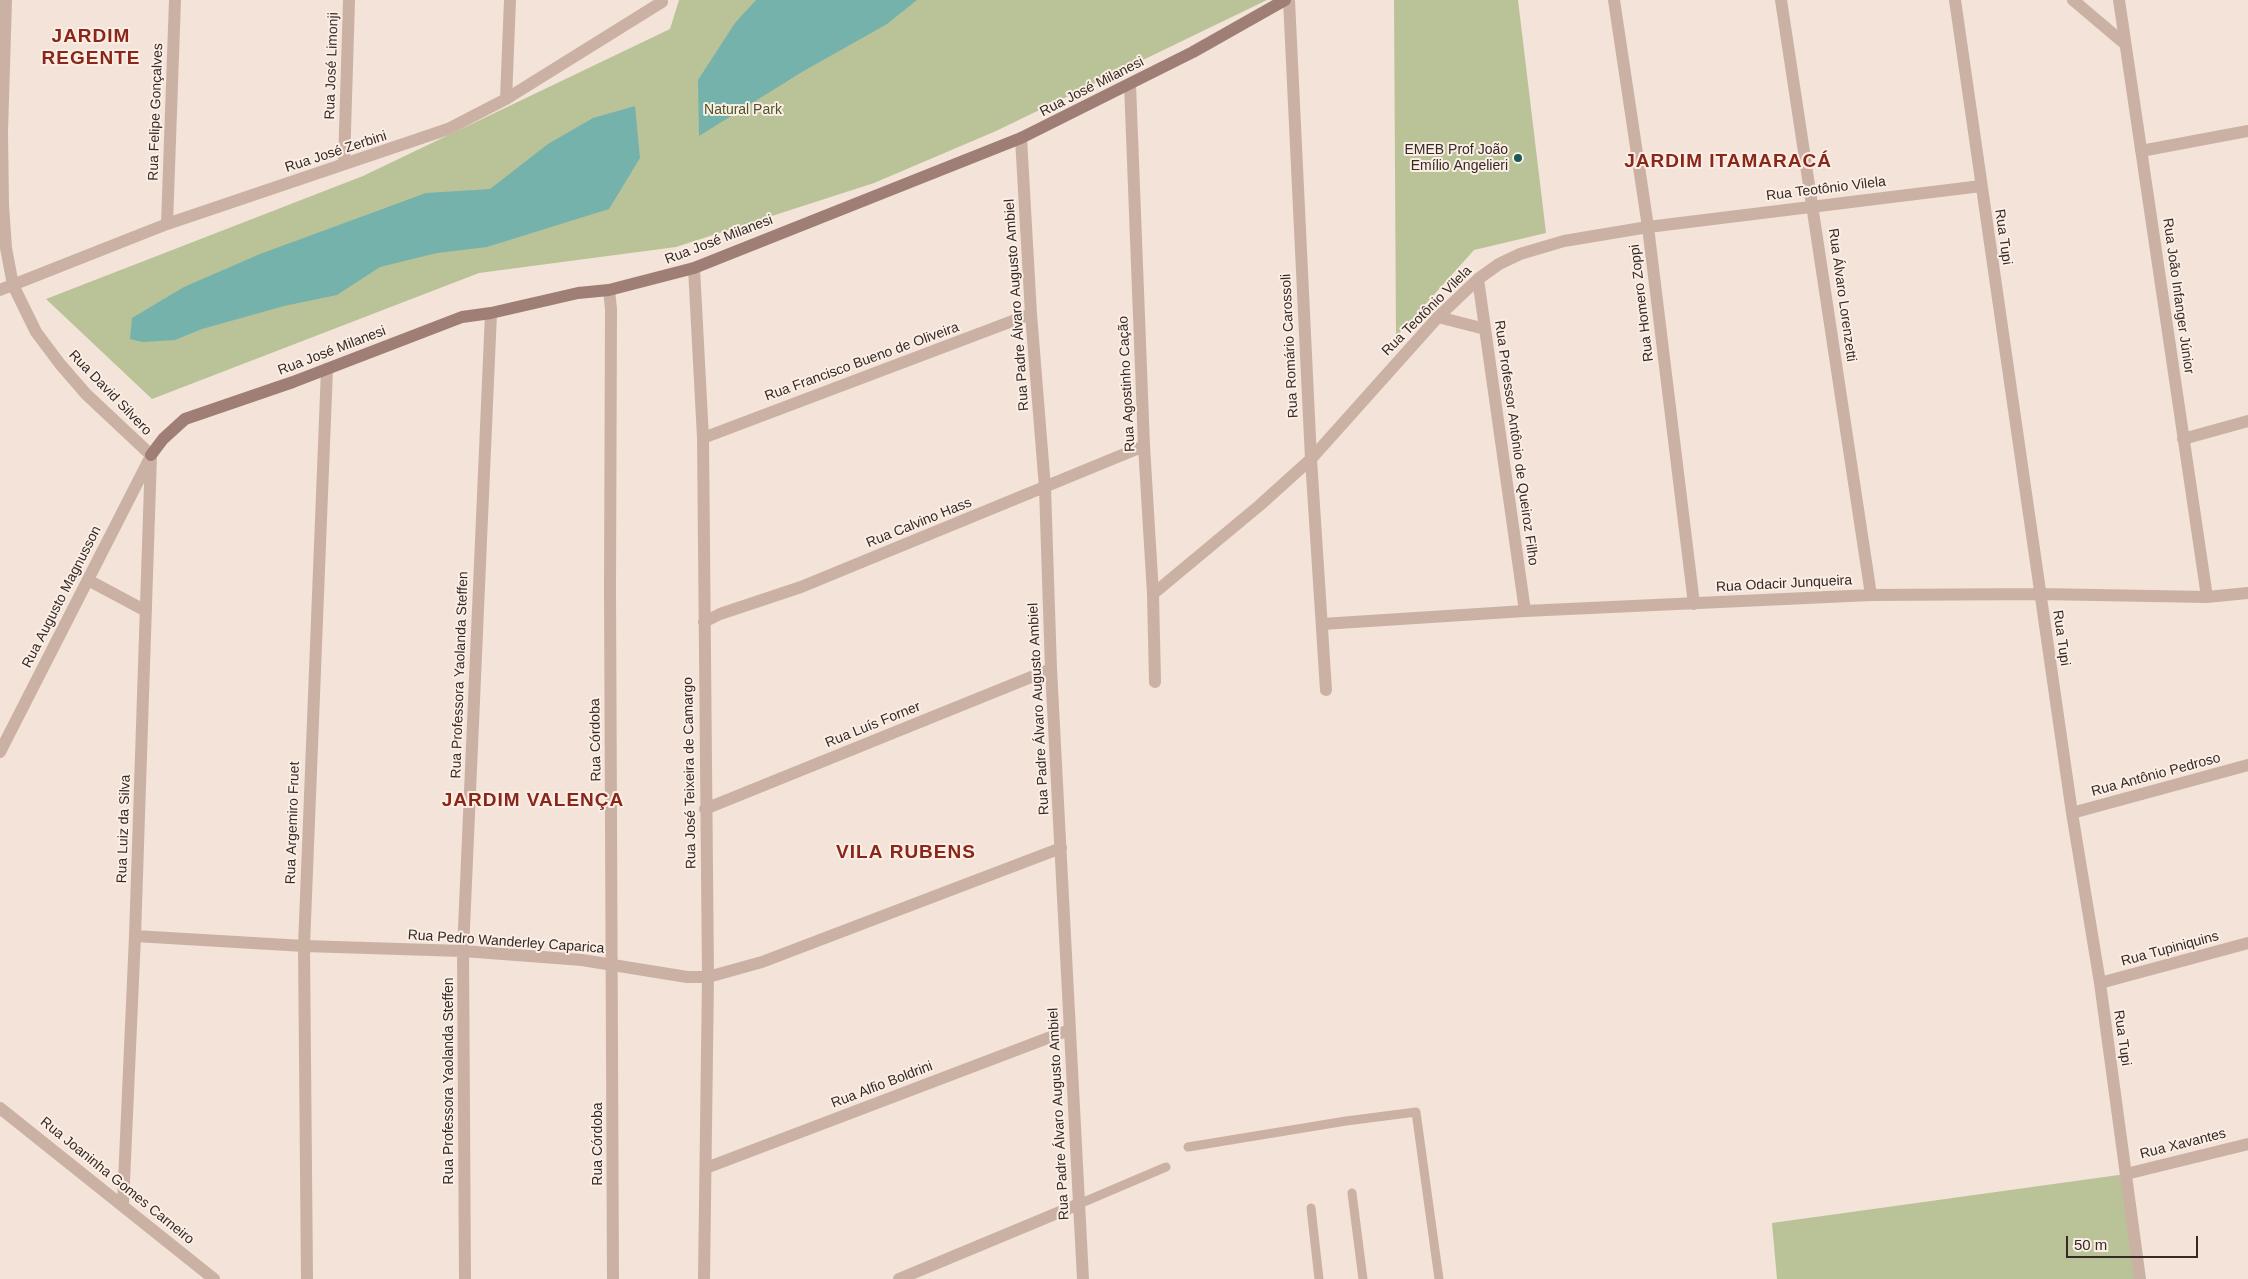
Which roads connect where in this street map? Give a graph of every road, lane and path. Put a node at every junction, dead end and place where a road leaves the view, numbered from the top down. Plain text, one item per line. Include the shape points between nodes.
1 (6, 0) edge
2 (175, 0) edge
3 (349, 0) edge
4 (510, 0) edge
5 (1284, 0) edge
6 (1289, 0) edge
7 (1614, 0) edge
8 (1781, 0) edge
9 (1956, 0) edge
10 (2073, 0) edge
11 (2119, 0) edge
12 (662, 2) dead end
13 (2126, 44) junction
14 (1130, 84) junction
15 (506, 99) junction
16 (2248, 131) edge
17 (1, 132) edge
18 (1021, 138) junction
19 (2141, 151) junction
20 (344, 164) junction
21 (1981, 186) junction
22 (1813, 206) junction
23 (167, 224) junction
24 (1648, 227) junction
25 (694, 268) junction
26 (1478, 279) junction
27 (13, 285) junction
28 (0, 290) edge
29 (610, 290) junction
30 (491, 313) junction
31 (1031, 314) junction
32 (1438, 318) junction
33 (1485, 329) junction
34 (327, 369) junction
35 (2248, 421) edge
36 (703, 438) junction
37 (2184, 439) junction
38 (1144, 446) junction
39 (151, 455) junction
40 (1310, 459) junction
41 (1045, 488) junction
42 (88, 580) junction
43 (2248, 593) edge
44 (1153, 594) junction
45 (2040, 594) junction
46 (1871, 595) junction
47 (2206, 597) junction
48 (1694, 604) junction
49 (146, 611) junction
50 (1525, 611) junction
51 (704, 622) junction
52 (1322, 624) junction
53 (1051, 669) junction
54 (1155, 682) dead end
55 (1326, 690) dead end
56 (0, 752) edge
57 (2248, 765) edge
58 (705, 809) junction
59 (2072, 813) junction
60 (1061, 848) junction
61 (135, 936) junction
62 (2248, 943) edge
63 (304, 946) junction
64 (463, 951) junction
65 (613, 965) junction
66 (708, 977) junction
67 (2100, 984) junction
68 (1069, 1030) junction
69 (0, 1108) edge
70 (2248, 1144) edge
71 (1188, 1147) dead end
72 (1166, 1167) dead end
73 (706, 1168) junction
74 (2126, 1174) junction
75 (1352, 1193) dead end
76 (123, 1204) junction
77 (1079, 1204) junction
78 (1311, 1208) dead end
79 (214, 1279) edge
80 (307, 1279) edge
81 (465, 1279) edge
82 (613, 1279) edge
83 (704, 1279) edge
84 (899, 1279) edge
85 (1082, 1279) edge
86 (1319, 1279) edge
87 (1363, 1279) edge
88 (1439, 1279) edge
89 (2140, 1279) edge

1 - 17 street, Rua David Silvero
2 - 23 street, Rua Felipe Gonçalves
3 - 20 street, Rua José Limonji
4 - 15 street
5 - 14 street, Rua José Milanesi
6 - 40 street, Rua Romário Carossoli
7 - 24 street, Rua Homero Zoppi
8 - 22 street, Rua Álvaro Lorenzetti
9 - 21 street, Rua Tupi
10 - 13 street
11 - 13 street, Rua João Infanger Júnior
12 - 15 street, Rua José Zerbini
13 - 19 street, Rua João Infanger Júnior
14 - 18 street, Rua José Milanesi
14 - 38 street, Rua Agostinho Cação
15 - 20 street, Rua José Zerbini via 423,139
16 - 19 street
17 - 27 street, Rua David Silvero via 6,248
18 - 25 street, Rua José Milanesi
18 - 31 street, Rua Padre Álvaro Augusto Ambiel
19 - 37 street, Rua João Infanger Júnior
20 - 23 street, Rua José Zerbini
21 - 22 street, Rua Teotônio Vilela
21 - 45 street, Rua Tupi
22 - 24 street, Rua Teotônio Vilela
22 - 46 street, Rua Álvaro Lorenzetti
23 - 27 street, Rua José Zerbini
24 - 26 street, Rua Teotônio Vilela via 1564,241 1520,254
24 - 48 street, Rua Homero Zoppi
25 - 29 street, Rua José Milanesi
25 - 36 street, Rua José Teixeira de Camargo
26 - 32 street, Rua Teotônio Vilela
26 - 33 street, Rua Professor Antônio de Queiroz Filho
27 - 28 street, Rua José Zerbini
27 - 39 street, Rua David Silvero via 36,332 60,364 86,394
29 - 30 street, Rua José Milanesi via 578,293
29 - 65 street, Rua Córdoba
30 - 34 street, Rua José Milanesi via 462,317
30 - 64 street, Rua Professora Yaolanda Steffen
31 - 36 street, Rua Francisco Bueno de Oliveira
31 - 41 street, Rua Padre Álvaro Augusto Ambiel
32 - 33 street
32 - 40 street, Rua Teotônio Vilela
33 - 50 street, Rua Professor Antônio de Queiroz Filho
34 - 39 street, Rua José Milanesi via 186,419 163,439
34 - 63 street, Rua Argemiro Fruet
35 - 37 street
36 - 51 street, Rua José Teixeira de Camargo
37 - 47 street, Rua João Infanger Júnior
38 - 41 street, Rua Calvino Hass
38 - 44 street, Rua Agostinho Cação
39 - 42 street, Rua Augusto Magnusson
39 - 49 street, Rua Luiz da Silva
40 - 44 street, Rua Teotônio Vilela
40 - 52 street, Rua Romário Carossoli
41 - 51 street, Rua Calvino Hass via 800,587
41 - 53 street, Rua Padre Álvaro Augusto Ambiel
42 - 49 street
42 - 56 street, Rua Augusto Magnusson
43 - 47 street, Rua Odacir Junqueira
44 - 54 street, Rua Agostinho Cação
45 - 46 street, Rua Odacir Junqueira
45 - 47 street, Rua Odacir Junqueira
45 - 59 street, Rua Tupi
46 - 48 street, Rua Odacir Junqueira
48 - 50 street, Rua Odacir Junqueira
49 - 61 street, Rua Luiz da Silva
50 - 52 street, Rua Odacir Junqueira
51 - 58 street, Rua José Teixeira de Camargo
52 - 55 street, Rua Romário Carossoli
53 - 58 street, Rua Luís Forner
53 - 60 street, Rua Padre Álvaro Augusto Ambiel
57 - 59 street, Rua Antônio Pedroso
58 - 66 street, Rua José Teixeira de Camargo
59 - 67 street, Rua Tupi
60 - 66 street, Rua Pedro Wanderley Caparica via 762,962
60 - 68 street, Rua Padre Álvaro Augusto Ambiel
61 - 63 street, Rua Pedro Wanderley Caparica
61 - 76 street, Rua Luiz da Silva
62 - 67 street, Rua Tupiniquins
63 - 64 street, Rua Pedro Wanderley Caparica
63 - 80 street, Rua Argemiro Fruet
64 - 65 street, Rua Pedro Wanderley Caparica
64 - 81 street, Rua Professora Yaolanda Steffen
65 - 66 street, Rua Pedro Wanderley Caparica via 687,977
65 - 82 street, Rua Córdoba
66 - 73 street, Rua José Teixeira de Camargo
67 - 74 street, Rua Tupi
68 - 73 street, Rua Alfio Boldrini
68 - 77 street, Rua Padre Álvaro Augusto Ambiel
69 - 76 street, Rua Joaninha Gomes Carneiro
70 - 74 street, Rua Xavantes
71 - 88 lane via 1416,1112
72 - 77 lane
73 - 83 street, Rua José Teixeira de Camargo
74 - 89 street, Rua Tupi
75 - 87 lane
76 - 79 street, Rua Joaninha Gomes Carneiro
77 - 84 street
77 - 85 street, Rua Padre Álvaro Augusto Ambiel
78 - 86 lane

